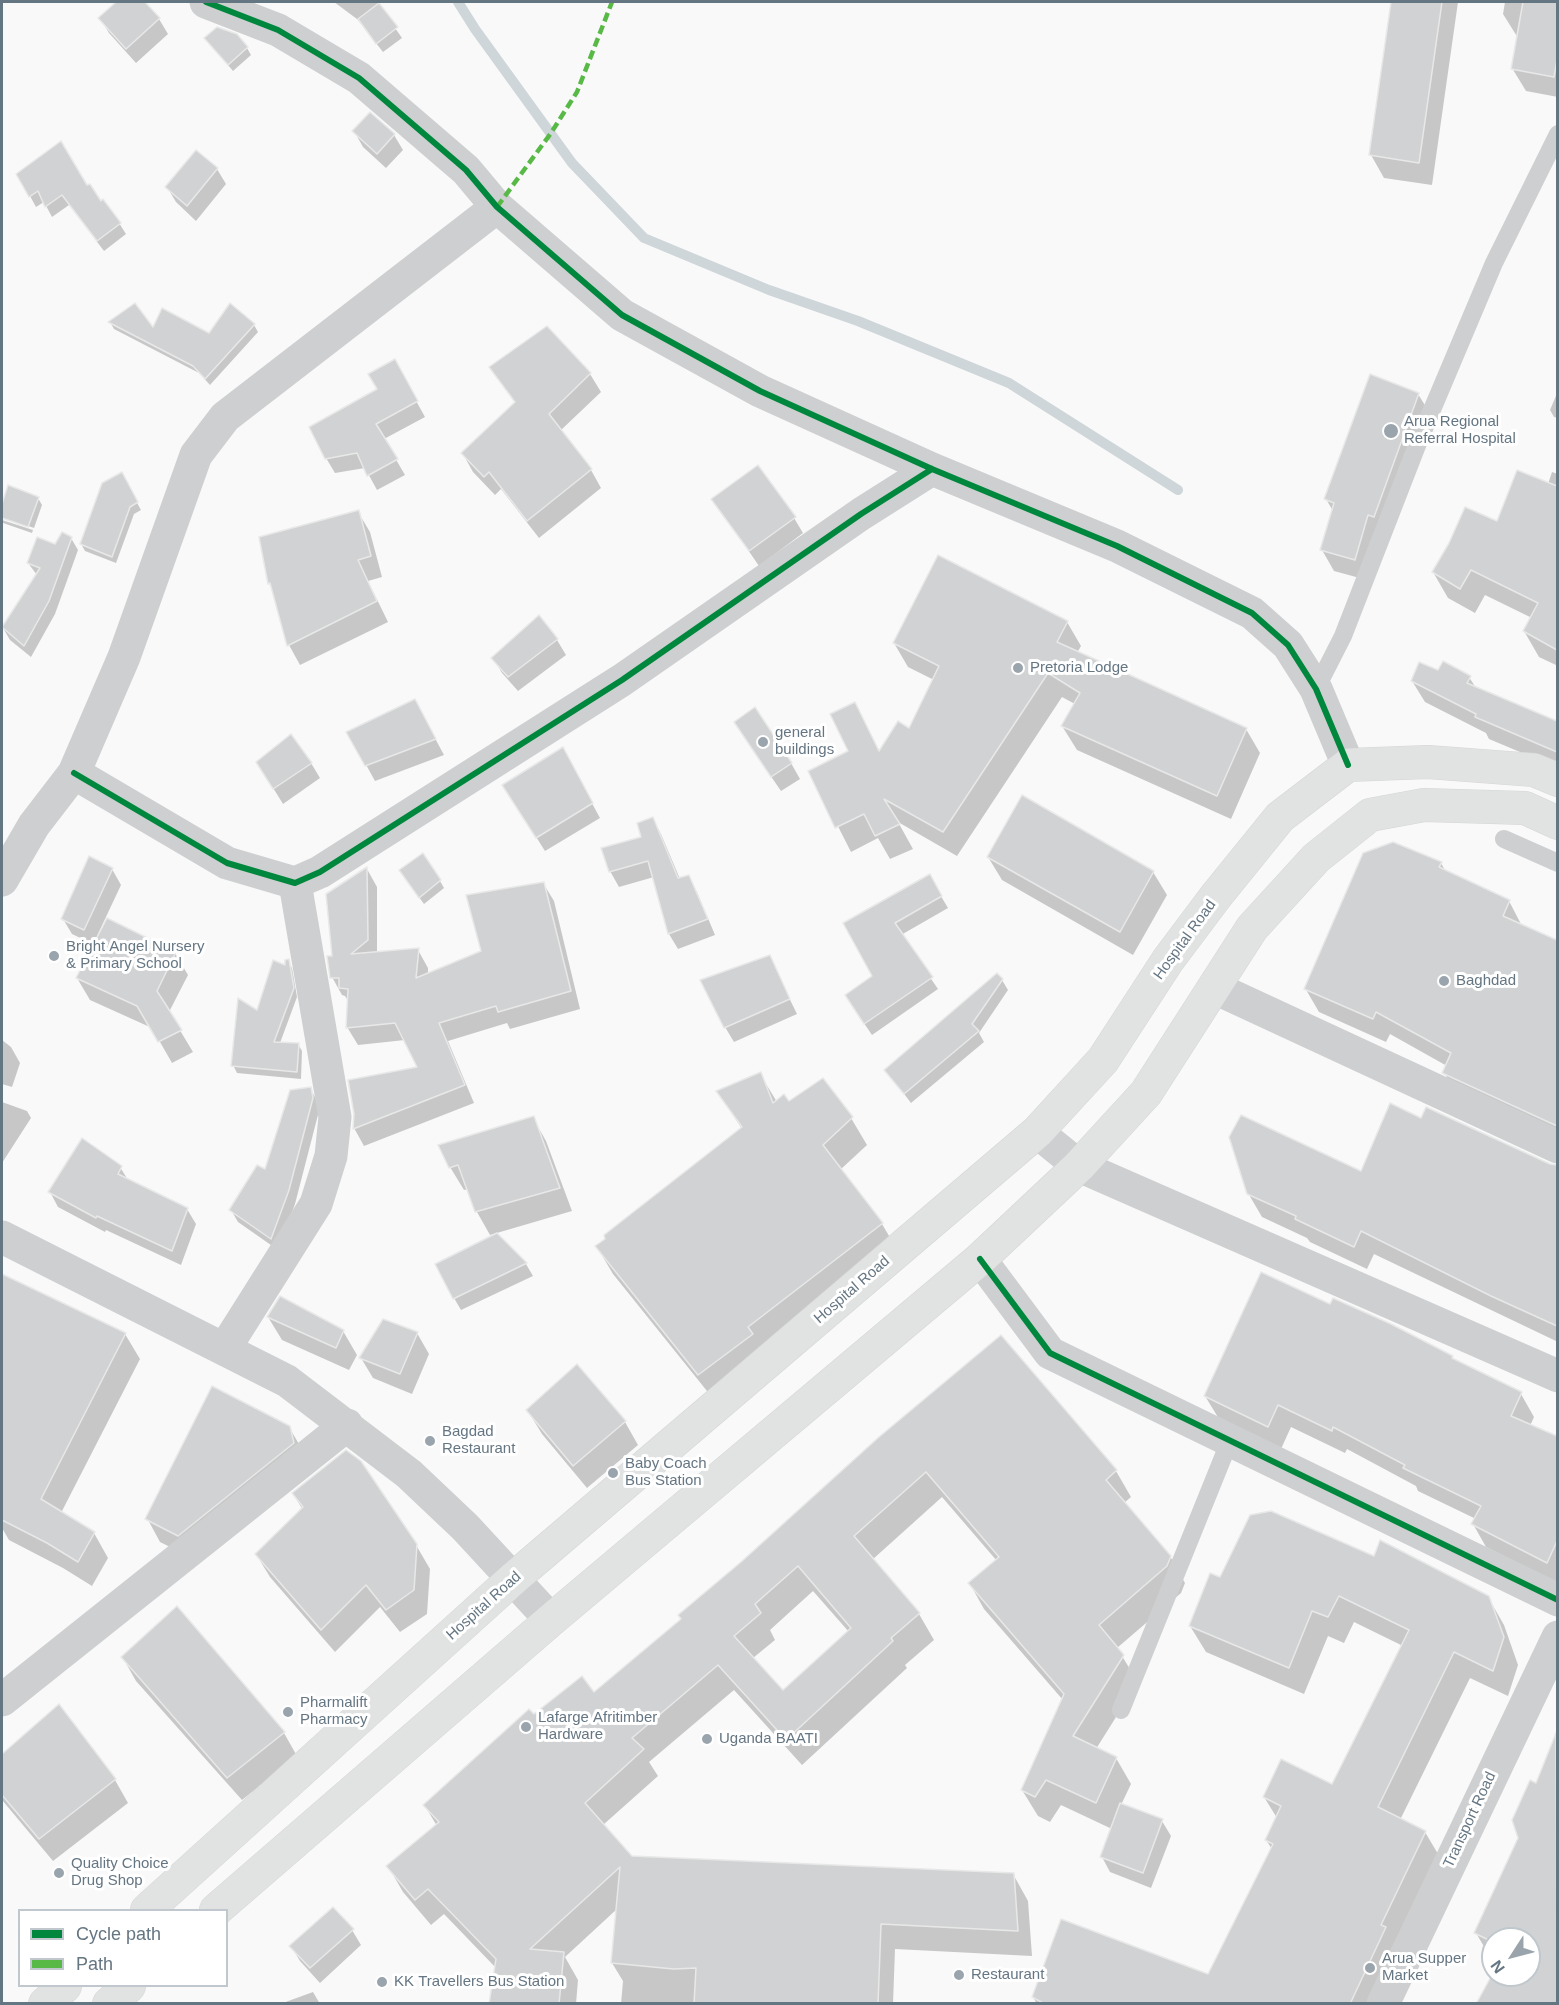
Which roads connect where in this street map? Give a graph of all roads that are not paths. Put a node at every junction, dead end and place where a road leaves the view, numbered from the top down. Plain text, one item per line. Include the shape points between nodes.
1 (206, 2) edge
2 (1557, 134) edge
3 (497, 207) junction
4 (932, 469) junction
5 (1316, 689) junction
6 (1348, 765) junction
7 (74, 773) junction
8 (1557, 780) edge
9 (1557, 823) edge
10 (1504, 839) dead end
11 (1557, 863) edge
12 (2, 880) edge
13 (295, 883) junction
14 (1215, 988) junction
15 (1037, 1132) junction
16 (1557, 1147) edge
17 (1078, 1166) junction
18 (2, 1236) edge
19 (980, 1258) junction
20 (225, 1348) junction
21 (1557, 1376) edge
22 (347, 1425) junction
23 (1230, 1440) junction
24 (514, 1578) junction
25 (1557, 1600) edge
26 (551, 1620) junction
27 (1557, 1637) edge
28 (2, 1700) edge
29 (1120, 1710) dead end
30 (149, 1909) edge
31 (218, 1909) edge
32 (64, 1987) edge
33 (128, 1987) edge
34 (45, 2004) edge
35 (109, 2004) edge
36 (1383, 2004) edge

1 - 3 street via 278,30 359,78 466,170
2 - 5 lane via 1494,263 1343,636
3 - 4 street via 622,315 760,392
3 - 7 street via 225,417 196,455 124,657
4 - 5 street via 1117,546 1252,613 1288,645
4 - 13 street via 622,680 320,872
5 - 6 street
6 - 8 main road via 1428,762 1534,770
6 - 15 main road, Hospital Road via 1280,817 1168,960 1103,1060
7 - 12 street via 34,825
7 - 13 street via 227,863
9 - 14 main road via 1525,808 1424,805 1371,815 1316,858 1252,928
10 - 11 lane
13 - 20 street via 335,1116 331,1156 316,1204
14 - 16 street
14 - 17 main road via 1146,1093
15 - 17 street
15 - 24 main road, Hospital Road
17 - 19 main road
17 - 21 street
18 - 20 street
19 - 23 street via 1050,1353
19 - 26 main road
20 - 22 street via 287,1381
22 - 24 street via 409,1474
22 - 28 street
23 - 25 street
23 - 29 lane
24 - 26 street
24 - 30 main road, Hospital Road
26 - 31 main road
27 - 36 street, Transport Road
32 - 34 main road
33 - 35 main road

